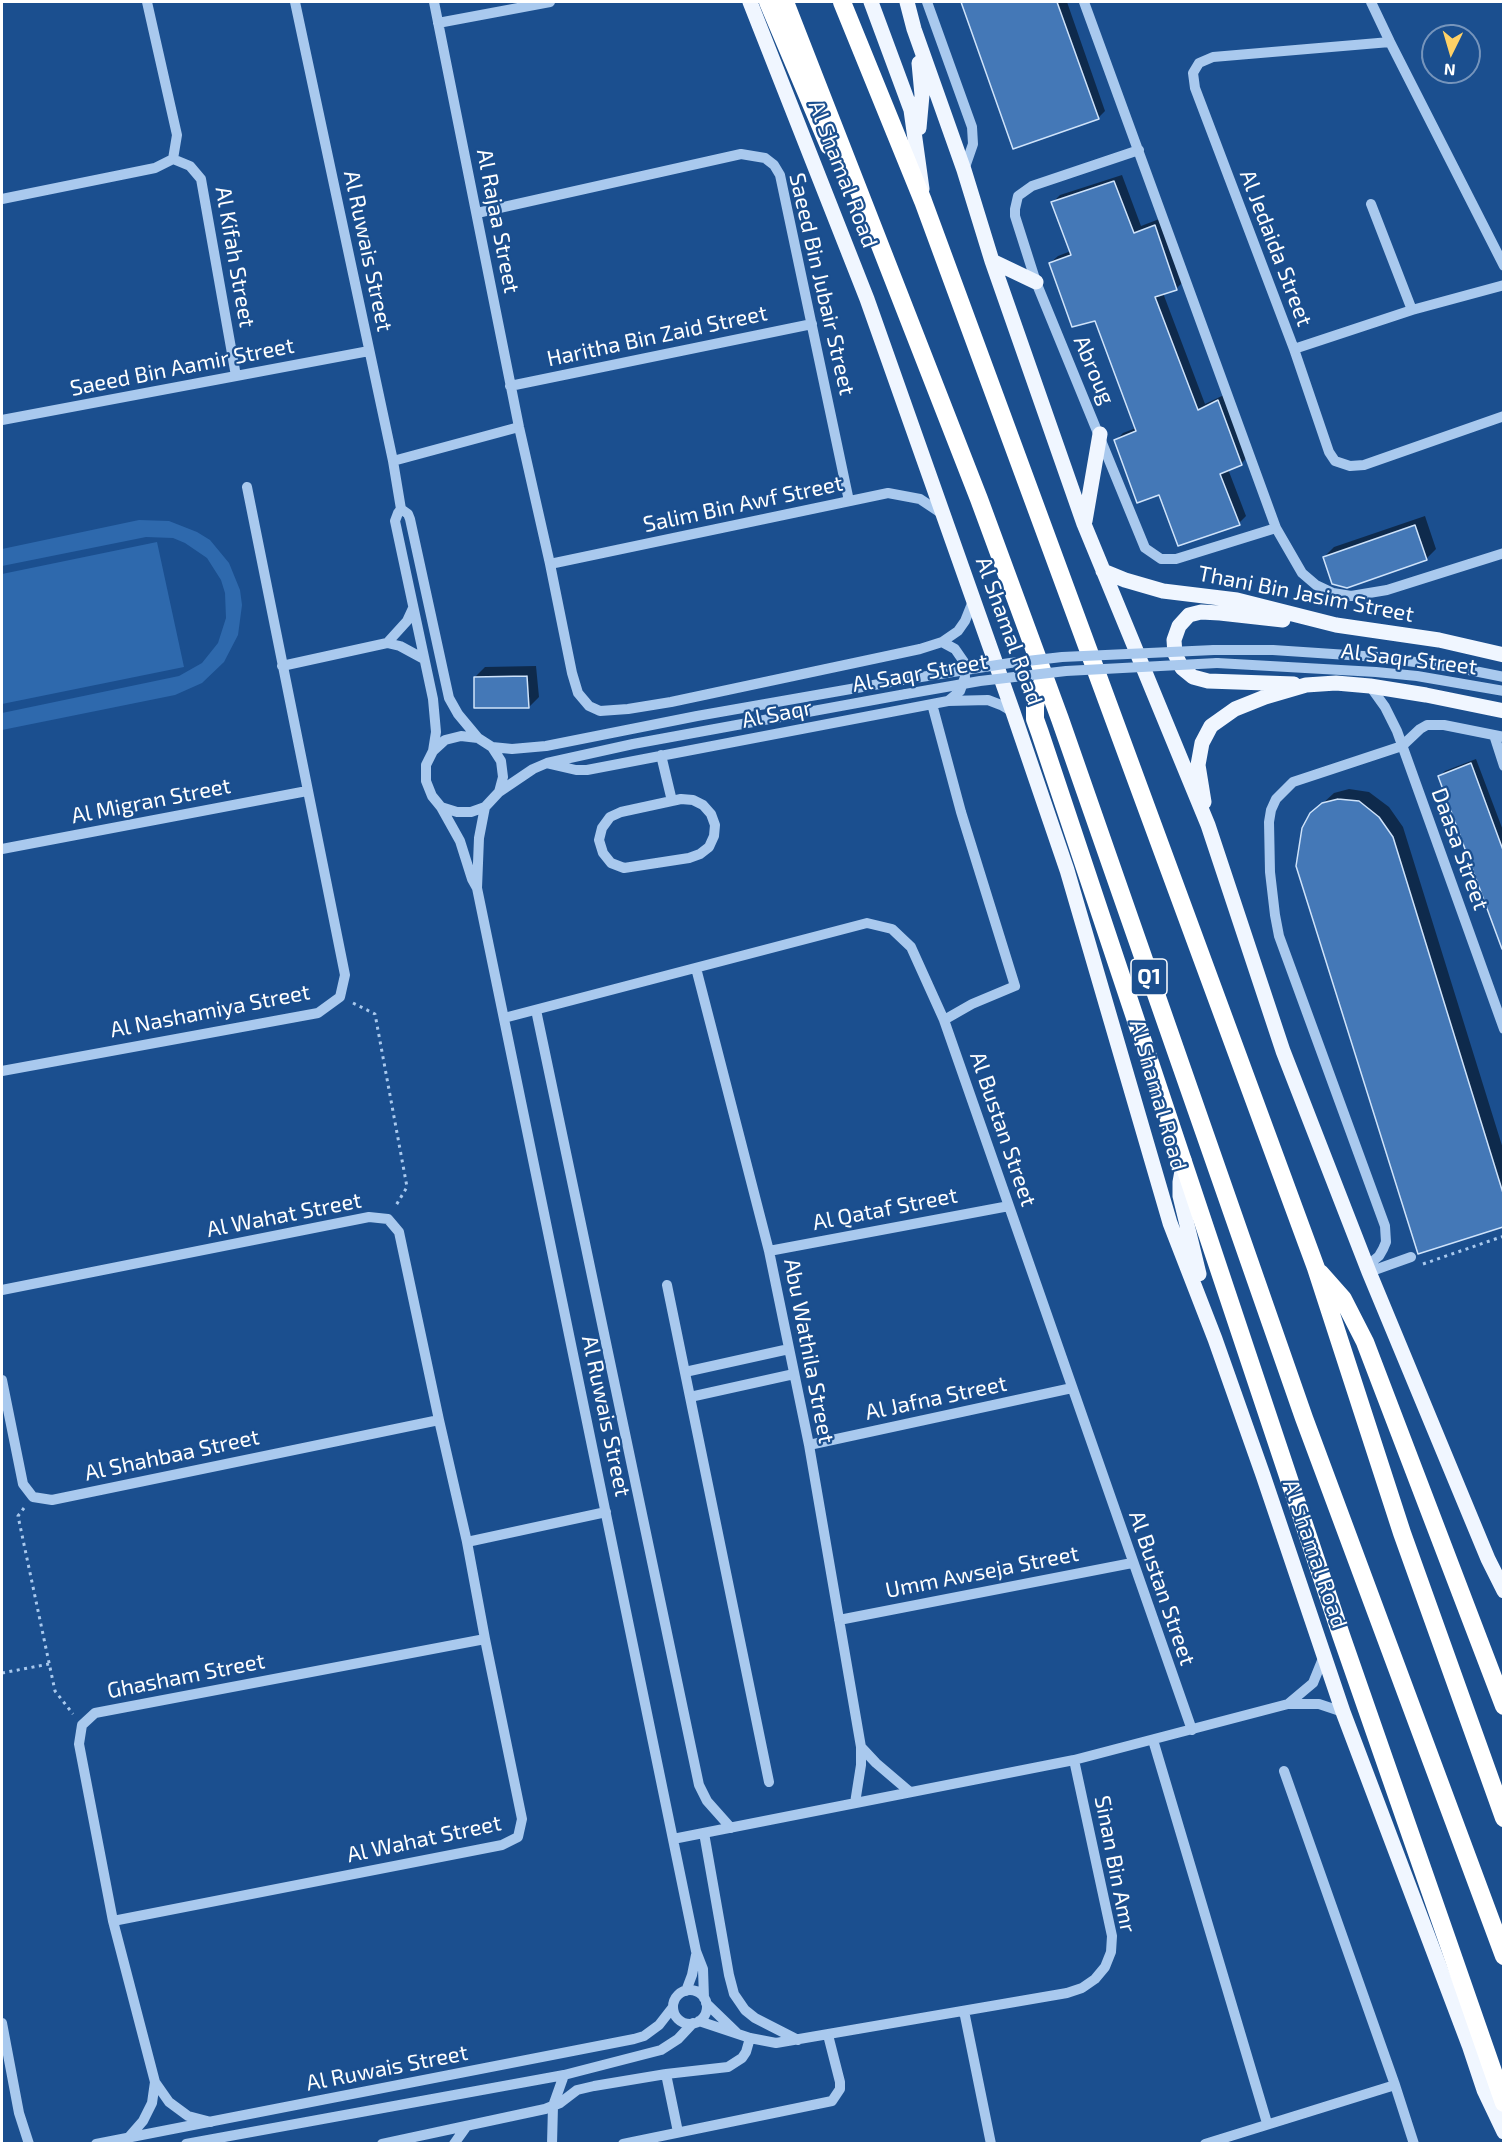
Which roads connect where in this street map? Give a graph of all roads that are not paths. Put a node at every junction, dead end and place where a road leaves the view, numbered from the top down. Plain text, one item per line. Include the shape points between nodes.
1 (147, 2) edge
2 (295, 2) edge
3 (434, 2) edge
4 (550, 2) edge
5 (750, 2) edge
6 (768, 2) edge
7 (785, 2) edge
8 (842, 2) edge
9 (871, 2) edge
10 (907, 2) edge
11 (927, 2) edge
12 (1084, 2) edge
13 (1371, 2) edge
14 (933, 21) junction
15 (438, 23) junction
16 (914, 29) junction
17 (1390, 42) junction
18 (915, 136) junction
19 (1139, 150) junction
20 (173, 159) junction
21 (964, 170) junction
22 (2, 199) edge
23 (863, 201) junction
24 (923, 201) junction
25 (1371, 204) dead end
26 (477, 213) junction
27 (992, 261) junction
28 (1503, 266) edge
29 (1036, 282) junction
30 (1503, 285) edge
31 (1412, 310) junction
32 (812, 324) junction
33 (1294, 349) junction
34 (369, 351) junction
35 (236, 376) junction
36 (510, 386) junction
37 (1503, 416) edge
38 (2, 420) edge
39 (519, 427) junction
40 (1100, 434) junction
41 (393, 461) junction
42 (247, 486) dead end
43 (849, 501) junction
44 (401, 510) junction
45 (941, 513) junction
46 (1084, 524) junction
47 (1276, 528) junction
48 (1503, 554) edge
49 (550, 564) junction
50 (1103, 571) junction
51 (973, 601) junction
52 (413, 608) junction
53 (1336, 626) junction
54 (942, 642) junction
55 (387, 643) junction
56 (1503, 655) edge
57 (424, 659) junction
58 (282, 666) junction
59 (1503, 677) edge
60 (1044, 679) junction
61 (1306, 685) junction
62 (1370, 686) junction
63 (1503, 691) edge
64 (948, 701) junction
65 (932, 704) junction
66 (600, 711) joint
67 (1503, 711) edge
68 (1013, 712) junction
69 (1499, 736) edge
70 (478, 738) junction
71 (1402, 746) junction
72 (492, 747) junction
73 (433, 751) junction
74 (661, 755) junction
75 (547, 763) junction
76 (1503, 766) edge
77 (307, 791) junction
78 (499, 792) junction
79 (672, 801) junction
80 (441, 807) junction
81 (485, 807) junction
82 (1208, 825) junction
83 (2, 849) edge
84 (477, 888) junction
85 (696, 968) junction
86 (536, 1010) junction
87 (504, 1018) junction
88 (944, 1020) junction
89 (1503, 1029) edge
90 (2, 1071) edge
91 (1184, 1160) junction
92 (1009, 1206) junction
93 (769, 1251) junction
94 (1414, 1262) road end
95 (1316, 1268) junction
96 (1368, 1269) junction
97 (667, 1285) dead end
98 (2, 1290) edge
99 (1215, 1339) junction
100 (789, 1349) junction
101 (685, 1372) junction
102 (794, 1374) junction
103 (2, 1380) edge
104 (1072, 1388) junction
105 (690, 1397) junction
106 (439, 1420) junction
107 (809, 1445) junction
108 (606, 1512) junction
109 (468, 1542) junction
110 (1132, 1563) junction
111 (1503, 1591) edge
112 (839, 1620) junction
113 (485, 1639) junction
114 (1324, 1656) junction
115 (1288, 1704) junction
116 (1503, 1706) edge
117 (1343, 1712) junction
118 (1192, 1730) junction
119 (1153, 1740) junction
120 (861, 1747) junction
121 (1074, 1760) junction
122 (1284, 1771) dead end
123 (769, 1782) dead end
124 (910, 1792) junction
125 (855, 1803) junction
126 (1503, 1818) edge
127 (731, 1828) junction
128 (704, 1833) junction
129 (673, 1839) junction
130 (113, 1922) junction
131 (696, 1951) junction
132 (1503, 1956) edge
133 (686, 1990) junction
134 (705, 2000) junction
135 (673, 2007) junction
136 (964, 2012) junction
137 (696, 2022) junction
138 (2, 2023) edge
139 (738, 2034) junction
140 (828, 2035) junction
141 (750, 2038) junction
142 (799, 2040) junction
143 (564, 2074) junction
144 (666, 2074) junction
145 (155, 2082) junction
146 (1395, 2085) junction
147 (1503, 2103) edge
148 (553, 2106) junction
149 (211, 2122) junction
150 (1267, 2124) junction
151 (466, 2127) junction
152 (678, 2132) junction
153 (1503, 2132) edge
154 (129, 2137) junction
155 (29, 2144) edge
156 (96, 2144) edge
157 (186, 2144) edge
158 (382, 2144) edge
159 (454, 2144) edge
160 (552, 2144) edge
161 (623, 2144) edge
162 (991, 2144) edge
163 (1205, 2144) edge
164 (1414, 2144) edge

1 - 20 street via 177,135
2 - 34 street, Al Ruwais Street
3 - 15 street, Al Rajaa Street
4 - 15 street
5 - 45 main road, Al Shamal Road via 867,299
6 - 23 highway via 835,159
7 - 23 highway, Al Shamal Road / Q1
8 - 24 highway, Q1
9 - 18 main road via 907,96
10 - 16 main road
11 - 14 street
12 - 19 street
13 - 17 street
14 - 16 street
14 - 21 street via 972,127 973,144
15 - 26 street, Al Rajaa Street
16 - 18 main road via 922,94 922,114
16 - 21 main road
17 - 28 street
17 - 33 street, Al Jedaida Street via 1213,57 1199,63 1193,73 1195,88
18 - 24 main road
19 - 29 street, Abroug via 1032,186 1018,196 1015,216
19 - 47 street
20 - 22 street via 155,168
20 - 35 street, Al Kifah Street via 190,166 201,179
21 - 27 main road
23 - 60 highway, Al Shamal Road / Q1 via 975,488
24 - 95 highway, Q1
25 - 31 street
26 - 32 street, Saeed Bin Jubair Street via 741,154 765,158 780,175
26 - 36 street, Al Rajaa Street
27 - 29 main road
27 - 46 main road
29 - 40 street, Abroug
30 - 31 street
31 - 33 street
32 - 36 street, Haritha Bin Zaid Street
32 - 43 street, Saeed Bin Jubair Street
33 - 37 street, Al Jedaida Street via 1329,452 1335,461 1350,466 1364,465
34 - 35 street, Saeed Bin Aamir Street
34 - 41 street, Al Ruwais Street
35 - 38 street, Saeed Bin Aamir Street
36 - 39 street, Al Rajaa Street
39 - 41 street
39 - 49 street, Al Rajaa Street
40 - 46 main road
40 - 47 street, Abroug via 1141,541 1156,557 1176,559
41 - 44 street, Al Ruwais Street
42 - 58 street, Al Nashamiya Street
43 - 45 street, Salim Bin Awf Street via 888,493 920,499
43 - 49 street, Salim Bin Awf Street
44 - 52 street via 395,520
44 - 70 street via 410,519 449,698
45 - 51 main road, Al Shamal Road
46 - 50 main road
47 - 48 street via 1302,573 1316,585 1351,596 1386,590
49 - 66 street, Al Rajaa Street via 578,693 589,706
50 - 53 main road, Thani Bin Jasim Street via 1163,591 1237,600
50 - 82 main road
51 - 54 street, Al Saqr via 958,631
51 - 68 main road, Al Shamal Road
52 - 55 street
52 - 57 street
53 - 56 main road, Thani Bin Jasim Street via 1439,640
53 - 61 main road via 1201,612 1189,615 1179,626 1175,654 1182,668 1193,677
54 - 64 street via 955,649 964,662 965,677 960,691
54 - 66 street, Al Saqr via 671,702
55 - 57 street
55 - 58 street
57 - 73 street via 435,718
58 - 77 street, Al Nashamiya Street
59 - 72 street, Al Saqr Street, bridge via 1378,657 1273,650 1062,657 902,680 546,746
60 - 91 highway via 1037,694 1035,719
60 - 132 highway, Al Shamal Road / Q1 via 1304,1418
61 - 62 main road
61 - 82 main road via 1235,709 1211,726 1202,743 1198,765
62 - 67 main road
62 - 71 street, Daasa Street
63 - 75 street, Al Saqr Street, bridge via 1417,676 1217,663 1066,670 906,694
64 - 65 street, Al Saqr
64 - 68 street, Al Saqr via 988,700
65 - 74 street, Al Saqr
65 - 88 street via 1015,986
68 - 99 main road, Al Shamal Road via 1067,870 1170,1223
69 - 71 street via 1436,724 1420,729
69 - 76 street
70 - 72 street
70 - 73 street via 461,736 446,740
71 - 89 street, Daasa Street
71 - 96 street via 1293,782 1276,799 1269,822 1271,894 1279,936 1385,1226 1386,1242
72 - 78 street via 501,761 503,777
73 - 80 street via 426,765 426,781
74 - 75 street, Al Saqr via 587,770
74 - 79 street
75 - 78 street, Al Saqr Street
77 - 83 street, Al Migran Street
77 - 90 street, Al Nashamiya Street via 345,975 340,997 318,1013
78 - 81 street
79 - 79 street via 693,800 704,805 715,825 709,847 700,855 636,867 611,863 599,840 610,817
80 - 81 street via 457,812
80 - 84 street, Al Ruwais Street via 460,841
81 - 84 street, Al Ruwais Street
82 - 96 main road via 1283,1051
84 - 87 street, Al Ruwais Street
85 - 86 street, Al Bustan Street
85 - 88 street, Al Bustan Street via 867,923 892,929 911,947
85 - 93 street, Abu Wathila Street
86 - 87 street, Al Bustan Street
86 - 127 street via 699,1785 707,1802
87 - 108 street, Al Ruwais Street
88 - 92 street, Al Bustan Street
91 - 99 main road via 1180,1196
91 - 147 highway via 1341,1635
92 - 93 street, Al Qataf Street
92 - 104 street, Al Bustan Street
93 - 100 street, Abu Wathila Street
94 - 96 street
95 - 116 highway via 1343,1299 1365,1342
95 - 126 highway, Q1 via 1405,1544
96 - 111 main road
97 - 101 street
98 - 106 street, Al Wahat Street via 369,1217 388,1219 399,1232
99 - 114 main road, Al Shamal Road
100 - 101 street
100 - 102 street, Abu Wathila Street
101 - 105 street
102 - 105 street
102 - 107 street, Abu Wathila Street
103 - 106 street, Al Shahbaa Street via 23,1484 33,1497 51,1500
104 - 107 street, Al Jafna Street
104 - 110 street, Al Bustan Street
105 - 123 street
106 - 109 street, Al Wahat Street
107 - 112 street, Abu Wathila Street
108 - 109 street
108 - 129 street, Al Ruwais Street
109 - 113 street, Al Wahat Street
110 - 112 street, Umm Awseja Street
110 - 118 street, Al Bustan Street
112 - 120 street, Abu Wathila Street
113 - 130 street, Ghasham Street via 95,1713 81,1725 79,1744
113 - 130 street, Al Wahat Street via 522,1819 518,1838 502,1845
114 - 115 street via 1312,1683
114 - 117 main road, Al Shamal Road
115 - 117 street via 1319,1704
115 - 118 street
117 - 153 main road, Al Shamal Road
118 - 119 street
119 - 121 street
119 - 150 street
120 - 124 street
120 - 125 street, Abu Wathila Street
121 - 124 street
121 - 136 street, Sinan Bin Amr via 1112,1936 1105,1967 1082,1988 1067,1993
122 - 146 street
124 - 125 street
125 - 127 street
127 - 128 street
128 - 129 street
128 - 142 street via 734,1994 755,2018
129 - 131 street, Al Ruwais Street
130 - 145 street
131 - 133 street, Al Ruwais Street
131 - 134 street, Al Ruwais Street via 703,1969
133 - 134 street via 699,1993
133 - 135 street via 676,1996
134 - 137 street via 706,2010
134 - 139 street, Sinan Bin Amr
135 - 137 street via 677,2018 687,2024
135 - 149 street, Al Ruwais Street via 659,2025 634,2039
136 - 140 street, Sinan Bin Amr
136 - 162 street
137 - 139 street, Sinan Bin Amr
137 - 143 street, Al Ruwais Street via 662,2050
138 - 155 street via 19,2113
139 - 141 street, Sinan Bin Amr
140 - 142 street, Sinan Bin Amr
140 - 152 street via 840,2082 840,2090 832,2101
141 - 142 street, Sinan Bin Amr via 776,2043
141 - 144 street via 746,2052 728,2067
143 - 148 street
143 - 157 street, Al Ruwais Street
144 - 148 street via 578,2090
144 - 152 street
145 - 149 street via 169,2102 188,2116
145 - 154 street via 152,2103
146 - 150 street
146 - 164 street
148 - 151 street
148 - 160 street
149 - 154 street, Al Ruwais Street
150 - 163 street
151 - 158 street
151 - 159 street
152 - 161 street
154 - 156 street, Al Ruwais Street

